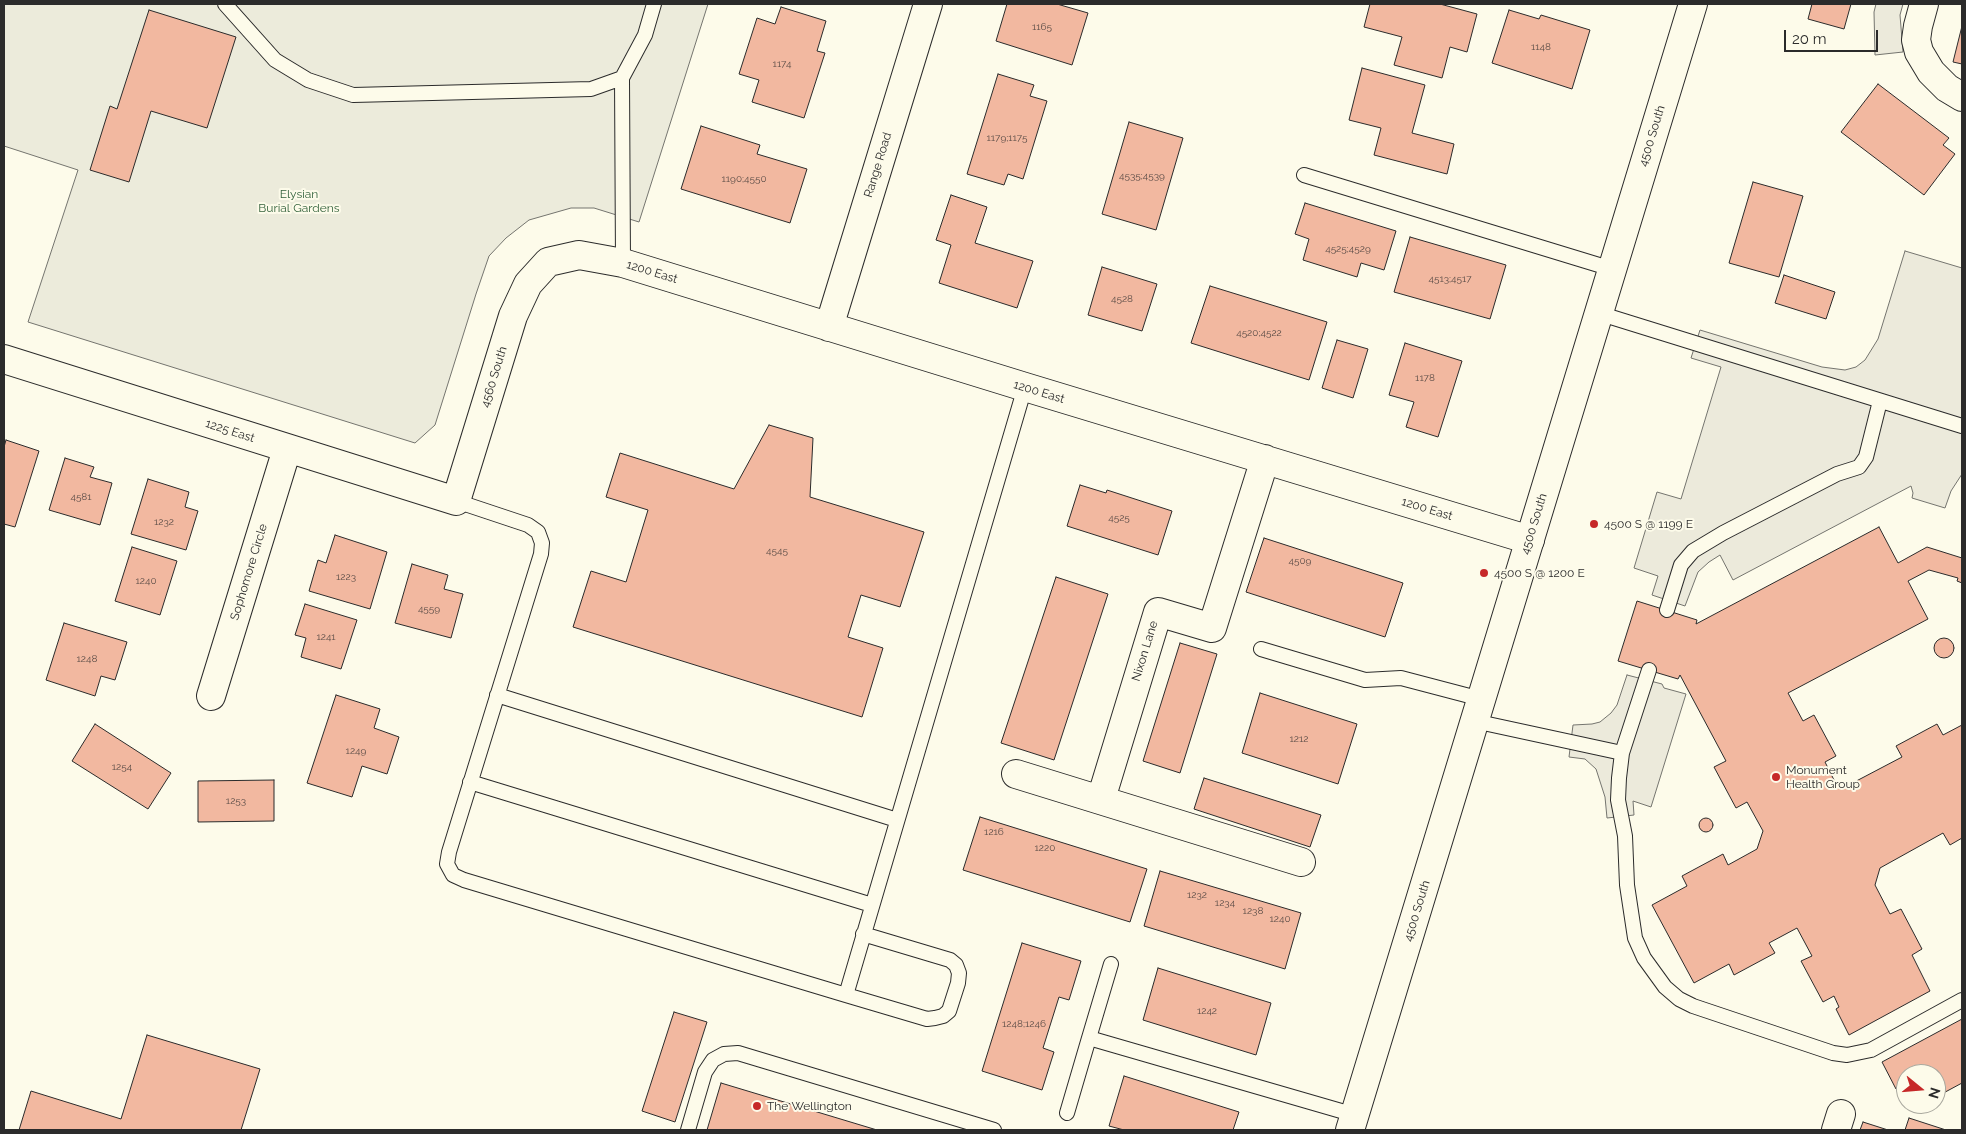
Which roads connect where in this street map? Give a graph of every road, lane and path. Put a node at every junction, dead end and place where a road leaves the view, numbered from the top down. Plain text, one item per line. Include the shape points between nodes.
1 (225, 4) edge
2 (654, 4) edge
3 (928, 4) edge
4 (1692, 4) edge
5 (1924, 4) edge
6 (622, 78) junction
7 (1962, 97) edge
8 (1304, 175) dead end
9 (548, 262) joint
10 (623, 263) junction
11 (1612, 269) junction
12 (1598, 313) junction
13 (829, 327) junction
14 (4, 359) edge
15 (1025, 387) junction
16 (1880, 401) junction
17 (1962, 426) edge
18 (287, 449) junction
19 (1265, 459) junction
20 (456, 500) junction
21 (1530, 540) junction
22 (1667, 610) dead end
23 (1261, 649) dead end
24 (1649, 670) dead end
25 (497, 695) junction
26 (211, 696) dead end
27 (1478, 710) junction
28 (1622, 753) junction
29 (1016, 774) dead end
30 (470, 782) junction
31 (1101, 799) junction
32 (896, 820) junction
33 (1301, 862) dead end
34 (872, 905) junction
35 (863, 934) junction
36 (1110, 964) dead end
37 (846, 995) junction
38 (1962, 1000) edge
39 (1089, 1038) junction
40 (1067, 1113) dead end
41 (1352, 1123) edge
42 (688, 1130) edge
43 (994, 1130) edge

1 - 6 lane via 275,60 308,80 353,95 591,90
2 - 6 lane via 645,35
3 - 13 street, Range Road
4 - 11 street, 4500 South
5 - 7 street via 1916,40 1920,52 1932,72 1947,88
6 - 10 lane
8 - 11 lane
9 - 10 street, 1200 East via 579,255
9 - 20 street, 4560 South via 528,284 513,316
10 - 13 street, 1200 East
11 - 12 street, 4500 South
12 - 16 lane
12 - 21 street, 4500 South
13 - 15 street, 1200 East
14 - 18 street, 1225 East
15 - 19 street, 1200 East
15 - 32 lane
16 - 17 lane
16 - 22 lane via 1866,457 1859,467 1837,474 1693,551 1681,565
18 - 20 street, 1225 East
18 - 26 street, Sophomore Circle
19 - 21 street, 1200 East
19 - 31 street, Nixon Lane via 1212,628 1158,612
20 - 25 lane via 528,525 538,532 542,543
21 - 27 street, 4500 South
23 - 27 lane via 1365,680 1401,678
24 - 28 lane
25 - 30 lane
25 - 32 lane
27 - 28 lane
27 - 41 street, 4500 South
28 - 38 lane via 1618,800 1625,836 1627,885 1635,938 1654,972 1679,999 1847,1055 1871,1050
29 - 31 street
30 - 34 lane
30 - 37 lane via 446,864 453,874
31 - 33 street
32 - 34 lane
34 - 35 lane
35 - 37 lane
35 - 37 lane via 950,960 959,973 958,982 949,1011 943,1016 927,1019
36 - 39 lane
39 - 40 lane
39 - 41 lane
42 - 43 lane via 705,1072 714,1060 724,1054 738,1053

